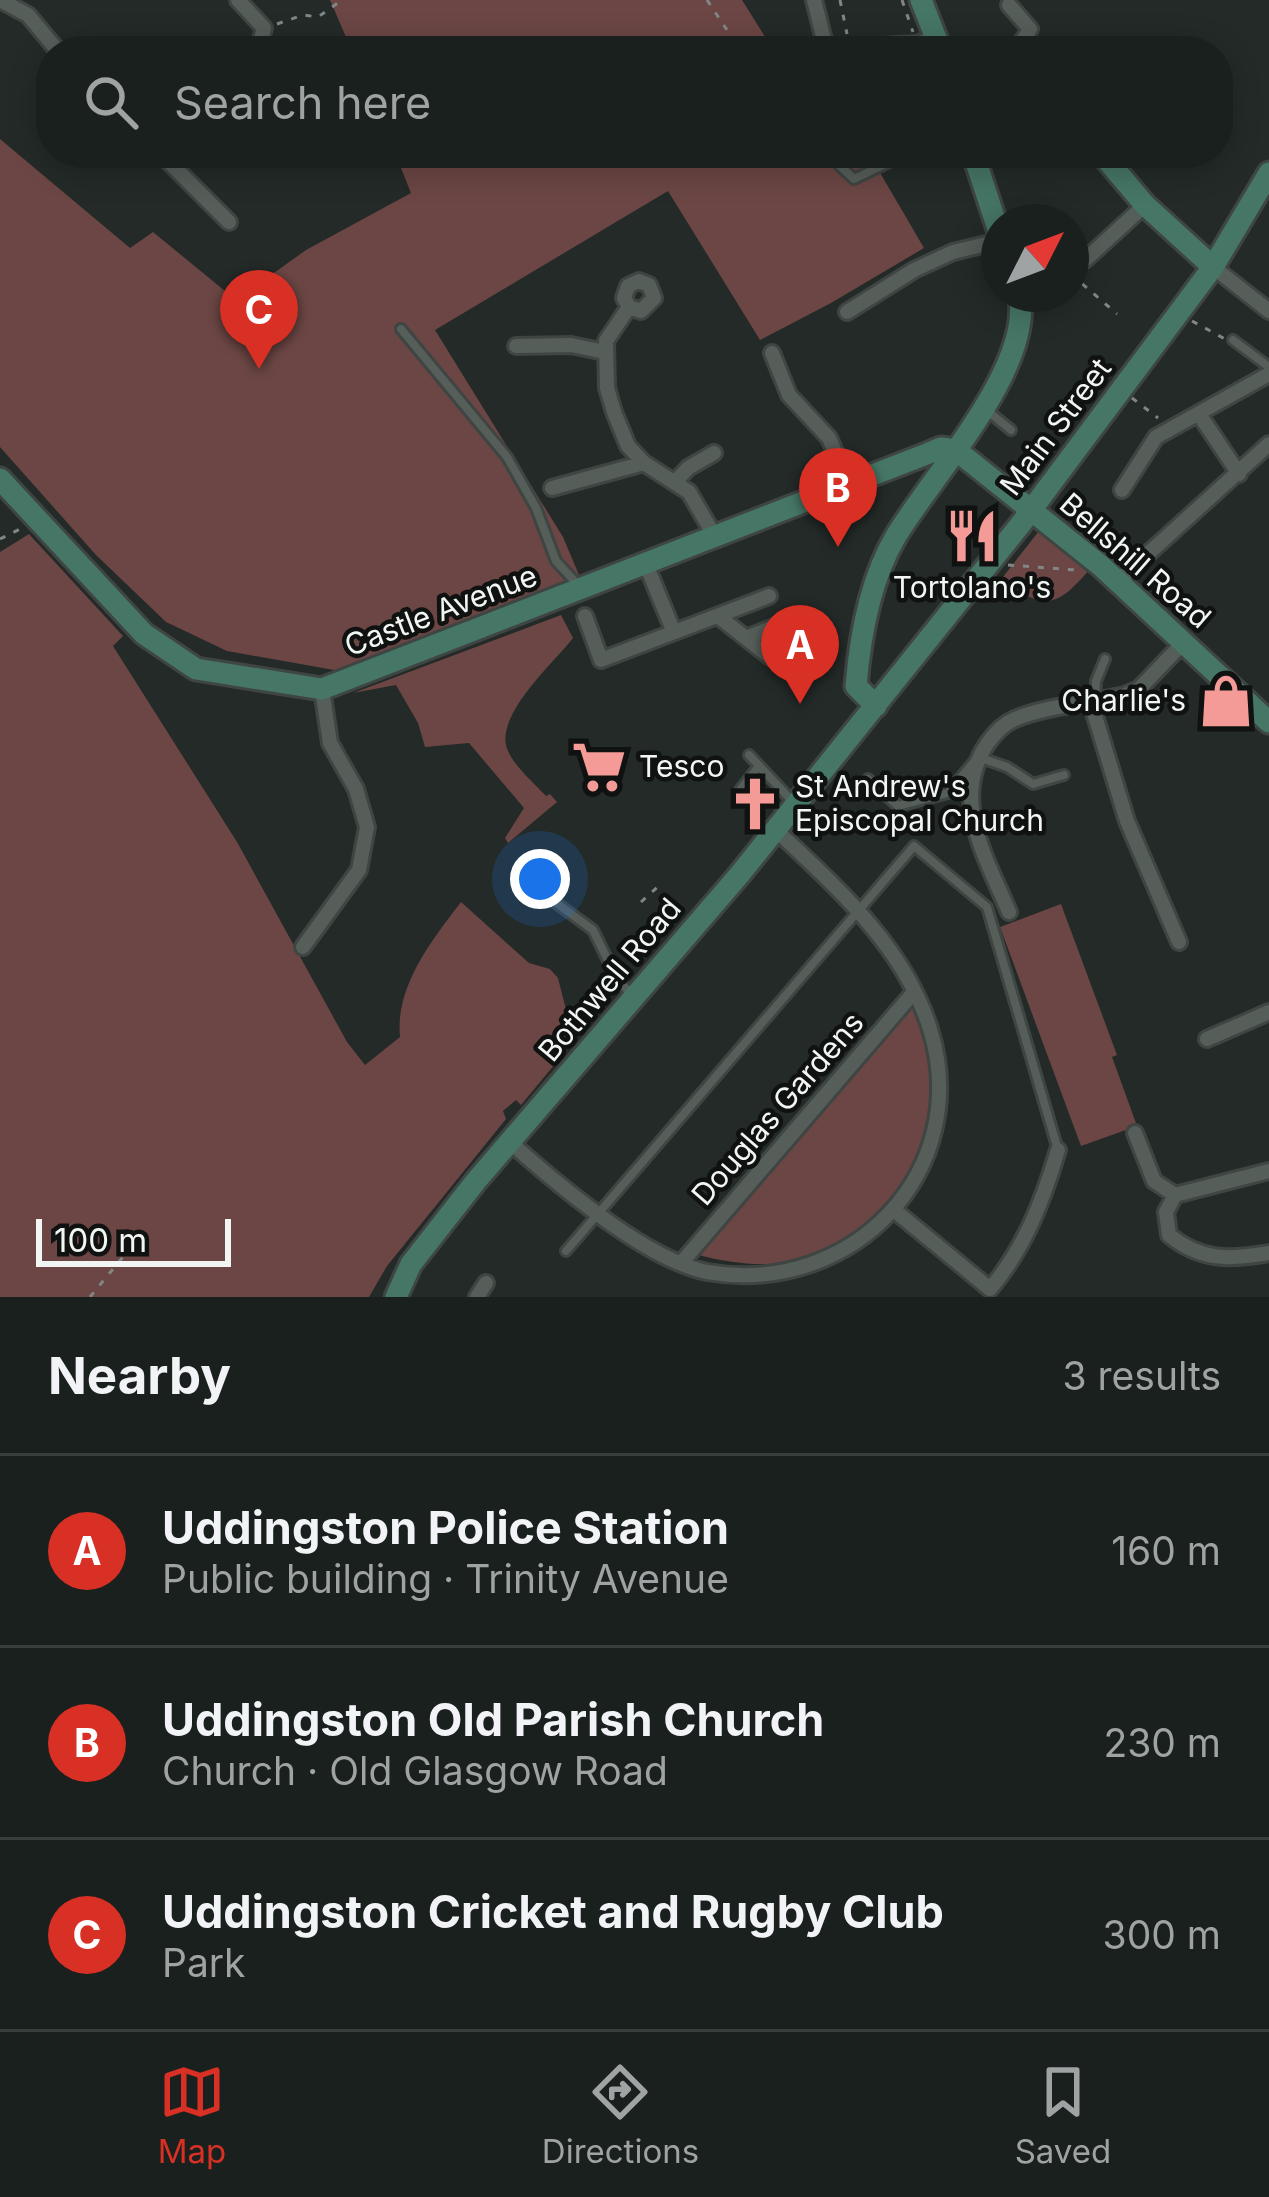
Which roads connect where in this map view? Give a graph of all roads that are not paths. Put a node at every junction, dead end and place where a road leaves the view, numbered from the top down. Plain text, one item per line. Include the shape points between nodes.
1 (0, 0) edge
2 (238, 0) edge
3 (814, 0) edge
4 (921, 0) edge
5 (1010, 5) dead end
6 (46, 36) edge
7 (261, 36) edge
8 (823, 36) edge
9 (929, 36) edge
10 (1026, 36) edge
11 (175, 168) edge
12 (842, 168) edge
13 (877, 168) edge
14 (978, 168) edge
15 (1114, 168) edge
16 (1269, 172) edge
17 (990, 204) edge
18 (1145, 205) junction
19 (229, 222) dead end
20 (981, 245) edge
21 (1089, 256) edge
22 (1213, 267) junction
23 (629, 307) dead end
24 (1269, 311) edge
25 (847, 312) dead end
26 (1021, 312) edge
27 (401, 329) dead end
28 (1233, 340) road end
29 (516, 346) dead end
30 (774, 351) dead end
31 (605, 352) junction
32 (1269, 370) edge
33 (983, 407) junction
34 (1199, 414) junction
35 (1011, 430) dead end
36 (1269, 444) edge
37 (956, 450) junction
38 (714, 453) dead end
39 (924, 455) junction
40 (644, 463) junction
41 (1238, 474) junction
42 (0, 479) edge
43 (935, 480) junction
44 (675, 482) junction
45 (849, 484) junction
46 (552, 488) dead end
47 (1122, 490) dead end
48 (1031, 510) junction
49 (714, 535) junction
50 (645, 562) junction
51 (1109, 573) junction
52 (581, 588) junction
53 (769, 596) dead end
54 (585, 616) dead end
55 (718, 616) junction
56 (787, 622) dead end
57 (674, 630) junction
58 (746, 638) junction
59 (1183, 643) junction
60 (770, 658) dead end
61 (1105, 658) dead end
62 (322, 688) junction
63 (1094, 702) junction
64 (875, 706) junction
65 (1266, 712) edge
66 (748, 755) dead end
67 (978, 757) junction
68 (759, 766) junction
69 (1064, 776) dead end
70 (868, 779) dead end
71 (740, 790) dead end
72 (797, 805) junction
73 (776, 830) junction
74 (525, 880) dead end
75 (859, 910) junction
76 (1009, 912) dead end
77 (1179, 942) dead end
78 (303, 947) dead end
79 (914, 992) junction
80 (635, 998) junction
81 (1269, 1012) edge
82 (1207, 1039) dead end
83 (1135, 1132) dead end
84 (511, 1143) junction
85 (1058, 1150) joint
86 (1269, 1172) edge
87 (1174, 1195) junction
88 (895, 1210) junction
89 (599, 1215) junction
90 (566, 1251) dead end
91 (1269, 1252) edge
92 (682, 1262) junction
93 (486, 1282) dead end
94 (396, 1297) edge
95 (477, 1297) edge

1 - 6 street
2 - 7 street
3 - 8 street
4 - 9 street
5 - 10 street via 1030,29
11 - 19 street
12 - 13 lane via 854,179
14 - 17 street
15 - 18 street
16 - 22 street, Main Street
18 - 21 street
18 - 22 street
20 - 25 street via 914,270
22 - 24 street
22 - 48 street, Main Street
23 - 31 street
26 - 33 street
27 - 52 lane via 507,457 556,561
28 - 32 lane
29 - 31 street
30 - 45 street via 789,395 830,438
31 - 40 street via 614,412
32 - 34 street
33 - 35 lane
33 - 37 street
34 - 41 street
34 - 47 street via 1156,437
36 - 41 street
37 - 39 street, Castle Avenue
37 - 43 street
37 - 48 street, Bellshill Road
38 - 44 street
39 - 43 street
39 - 45 street, Castle Avenue
40 - 44 street
40 - 46 street
41 - 51 street
42 - 62 street, Castle Avenue via 144,634 196,669
43 - 64 street via 894,538 877,580 856,686
44 - 49 street via 695,498
45 - 49 street, Castle Avenue
48 - 51 street, Bellshill Road
48 - 64 street, Main Street
49 - 50 street, Castle Avenue
50 - 52 street, Castle Avenue
50 - 57 street
51 - 59 street, Bellshill Road
52 - 62 street, Castle Avenue
53 - 55 street
54 - 57 street via 601,659
55 - 57 street
55 - 58 street
56 - 58 street
58 - 60 street
59 - 63 street via 1139,689
59 - 65 street, Bellshill Road
61 - 63 lane
62 - 78 street via 331,743 367,826 359,869
63 - 67 street via 1015,719
63 - 77 street via 1127,821
64 - 72 street, Bothwell Road
66 - 68 lane
67 - 69 lane via 1033,784
67 - 70 lane via 948,793 898,806
67 - 76 street via 972,824
68 - 71 lane
68 - 72 lane
72 - 73 street, Bothwell Road
73 - 75 street
73 - 80 street, Bothwell Road
74 - 80 lane via 593,930
75 - 79 street
75 - 85 lane via 914,846 985,904
75 - 89 lane
79 - 88 street via 940,1078 935,1135
79 - 92 street, Douglas Gardens
80 - 84 street, Bothwell Road
81 - 82 street
83 - 87 street via 1154,1181
84 - 89 street
84 - 94 street, Bothwell Road via 411,1264
85 - 88 street via 1030,1228 990,1289
86 - 87 street
87 - 91 street via 1169,1235 1190,1253 1222,1259
88 - 92 street via 872,1236 802,1270 746,1276
89 - 90 lane
89 - 92 street
93 - 95 street

